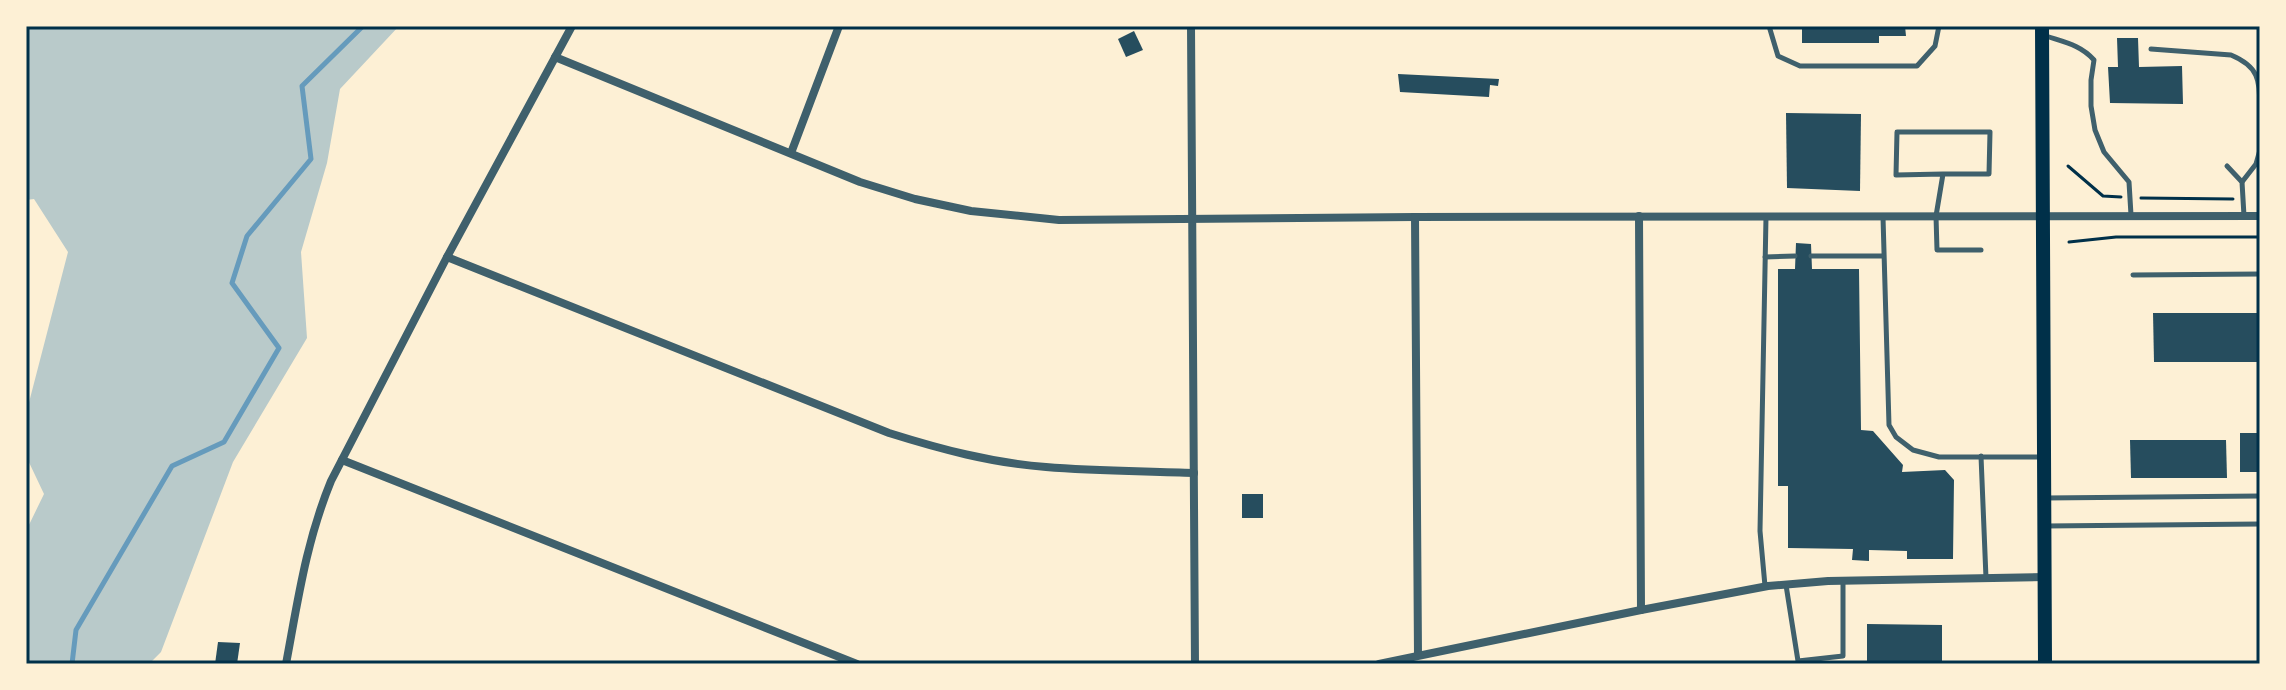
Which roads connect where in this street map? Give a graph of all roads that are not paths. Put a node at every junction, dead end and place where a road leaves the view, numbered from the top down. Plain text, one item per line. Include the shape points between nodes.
1 (572, 26) edge
2 (839, 26) edge
3 (1191, 26) edge
4 (1769, 26) edge
5 (1939, 26) edge
6 (2042, 30) edge
7 (2151, 49) dead end
8 (555, 57) junction
9 (2260, 112) edge
10 (2260, 150) edge
11 (791, 153) junction
12 (2227, 166) dead end
13 (1943, 174) junction
14 (2242, 182) junction
15 (2043, 215) junction
16 (2131, 215) junction
17 (1639, 216) junction
18 (1766, 216) junction
19 (1883, 216) junction
20 (1936, 216) junction
21 (2244, 216) junction
22 (2260, 216) edge
23 (1415, 217) junction
24 (1192, 219) junction
25 (1981, 250) dead end
26 (1795, 256) dead end
27 (1811, 256) dead end
28 (1883, 256) junction
29 (447, 257) junction
30 (1765, 257) junction
31 (2260, 274) edge
32 (2133, 275) dead end
33 (1981, 456) junction
34 (2045, 457) junction
35 (342, 460) junction
36 (1194, 473) junction
37 (2260, 496) edge
38 (2045, 498) junction
39 (2260, 524) edge
40 (2044, 526) junction
41 (2045, 577) junction
42 (1986, 578) junction
43 (1843, 580) junction
44 (1786, 585) junction
45 (1765, 587) junction
46 (1641, 610) junction
47 (1418, 655) junction
48 (286, 664) edge
49 (857, 664) edge
50 (1195, 664) edge
51 (1379, 664) edge
52 (2045, 664) edge

1 - 8 street
2 - 11 street
3 - 24 street
4 - 5 lane via 1778,56 1800,66 1917,66 1935,46
6 - 15 main road
6 - 16 lane via 2076,44 2094,60 2095,130 2104,152 2129,182
7 - 9 lane via 2240,59 2260,82
8 - 11 street
8 - 29 street
10 - 14 lane
11 - 24 street via 860,182 971,211 1059,220
12 - 14 lane
13 - 13 lane via 1896,175 1897,132 1990,132 1989,174
13 - 20 lane
14 - 21 lane
15 - 16 street
15 - 20 street
15 - 34 main road
16 - 21 street
17 - 18 street
17 - 23 street
17 - 46 street
18 - 19 street
18 - 30 lane
19 - 20 street
19 - 28 lane
20 - 25 lane via 1937,250
21 - 22 street
23 - 24 street
23 - 47 street
24 - 36 street
26 - 30 lane
27 - 28 lane
28 - 33 lane via 1889,425 1913,450 1939,457
29 - 35 street
29 - 36 street via 934,447 1044,467
30 - 45 lane via 1760,531
31 - 32 lane
33 - 34 lane
33 - 42 lane
34 - 38 main road
35 - 48 street via 307,548
35 - 49 street
36 - 50 street
37 - 38 lane
38 - 40 main road
39 - 40 lane
40 - 41 main road
41 - 42 street
41 - 52 main road
42 - 43 street
43 - 44 street
43 - 44 lane via 1843,656 1798,661
44 - 45 street
45 - 46 street
46 - 47 street
47 - 51 street

